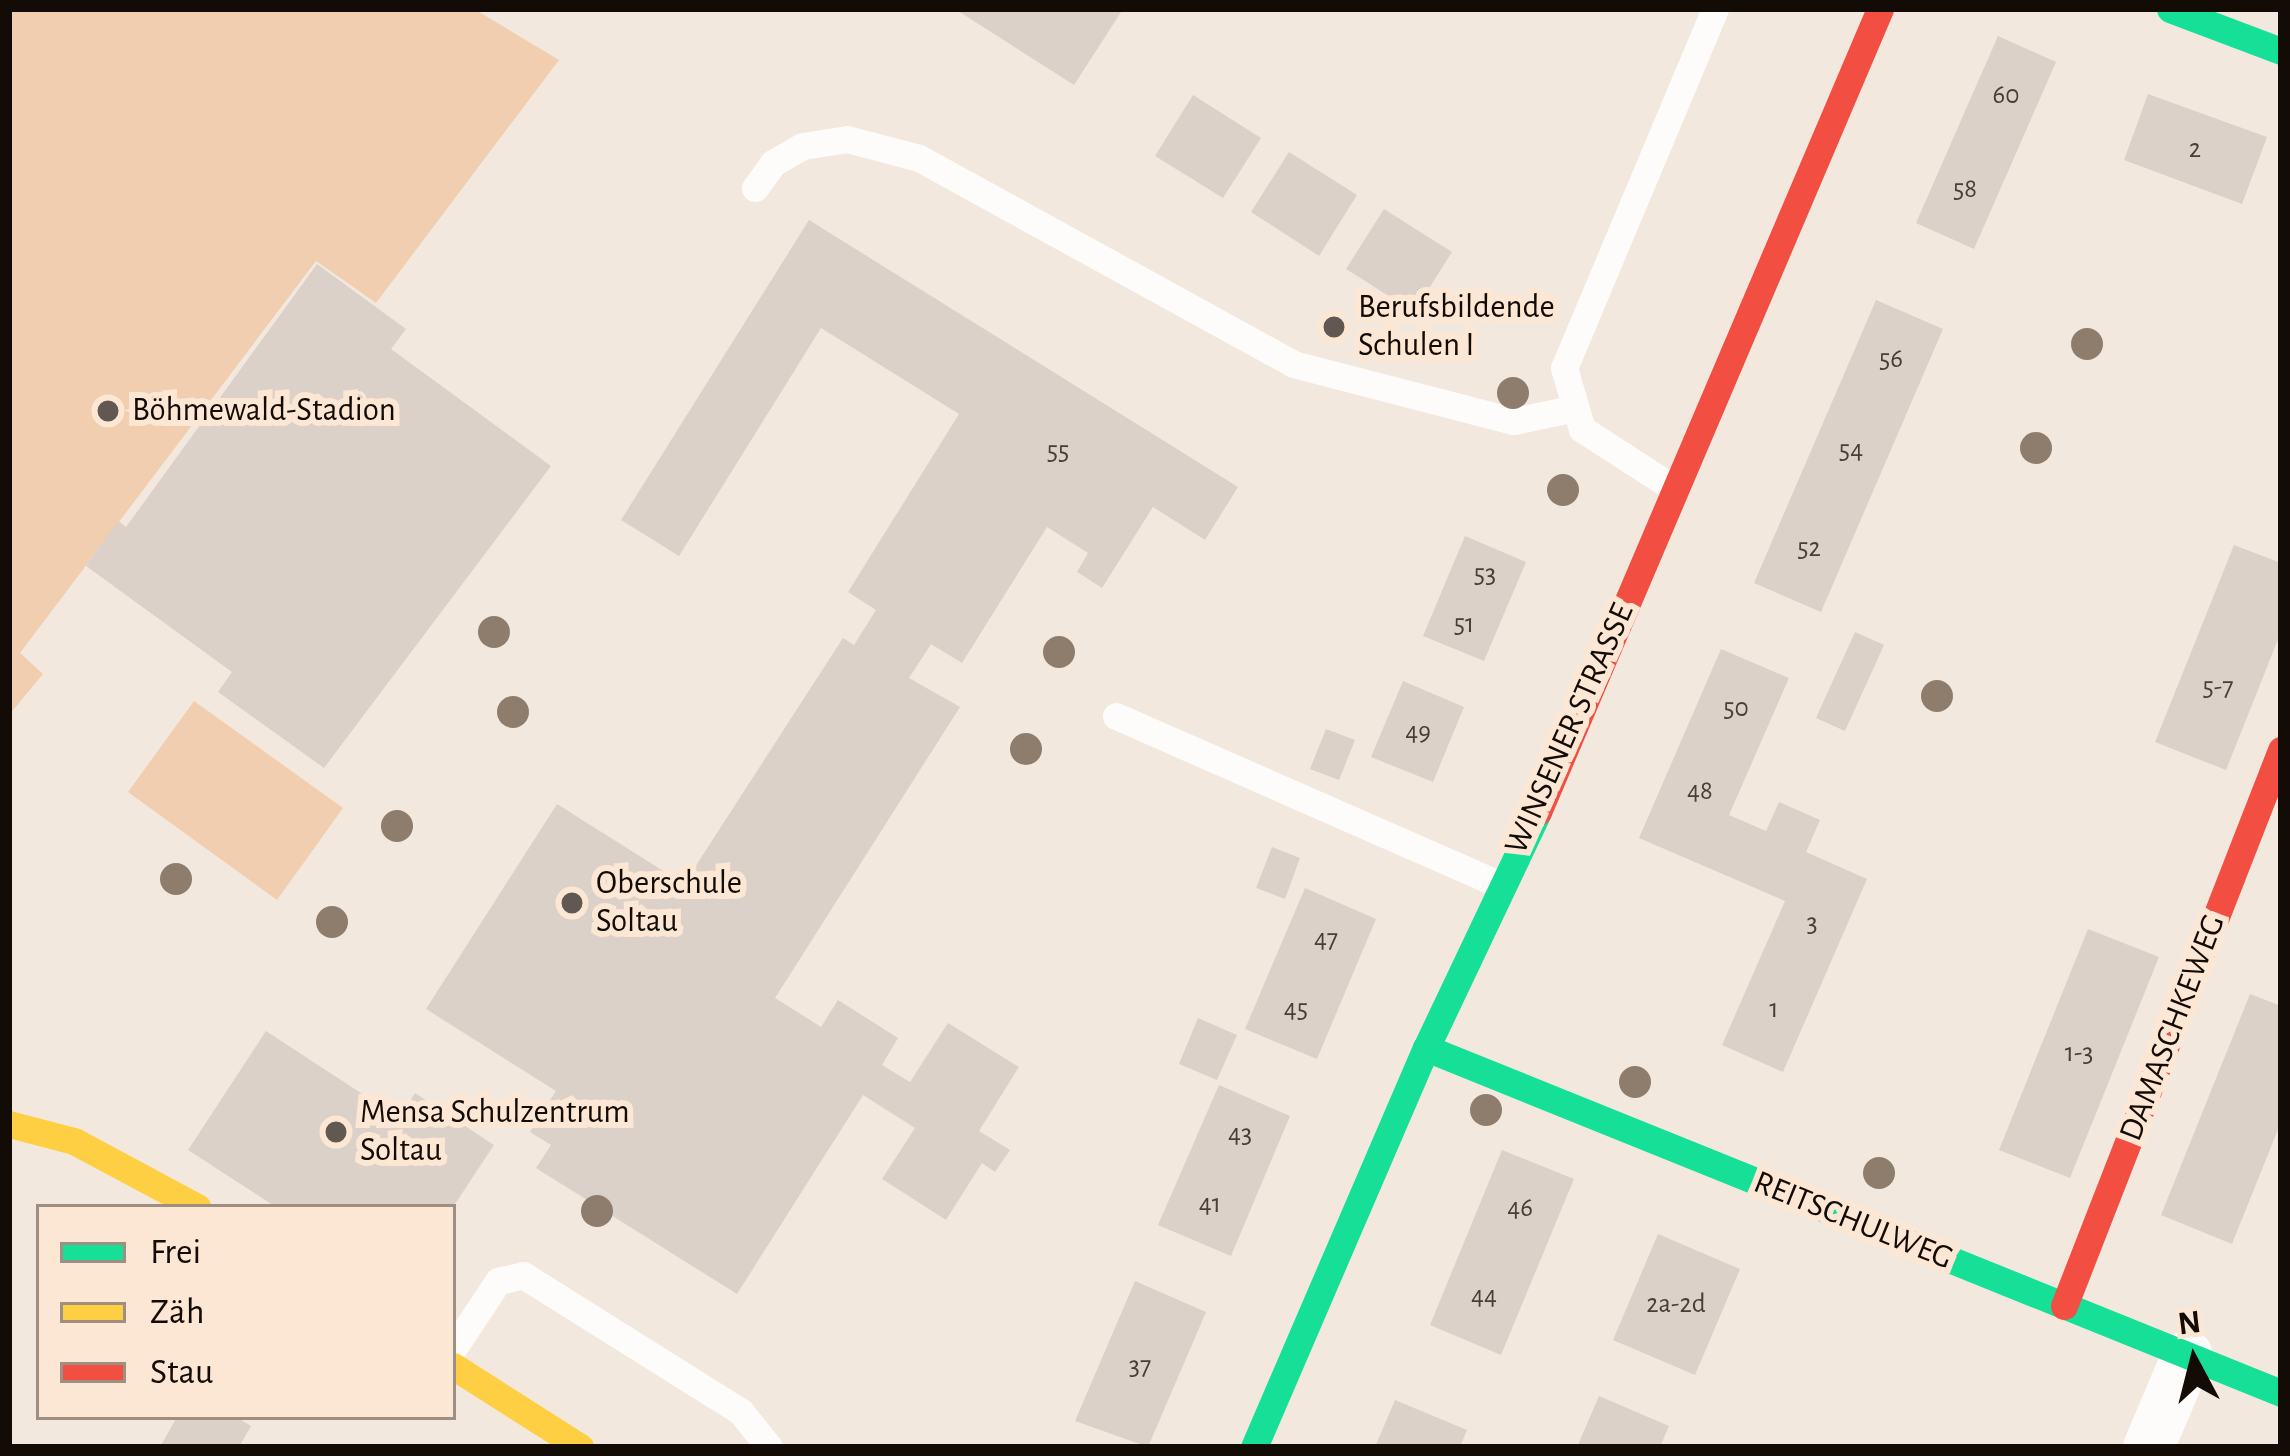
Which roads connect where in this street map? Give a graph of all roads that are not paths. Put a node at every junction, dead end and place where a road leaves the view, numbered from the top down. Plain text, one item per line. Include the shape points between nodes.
1 (1715, 9) edge
2 (1880, 9) edge
3 (2170, 9) edge
4 (2281, 51) edge
5 (755, 188) dead end
6 (1570, 409) junction
7 (1675, 489) junction
8 (1116, 716) dead end
9 (2276, 781) edge
10 (1499, 884) junction
11 (1426, 1048) junction
12 (9, 1124) edge
13 (191, 1204) edge
14 (2064, 1306) junction
15 (456, 1344) edge
16 (2187, 1355) junction
17 (456, 1368) edge
18 (2281, 1393) edge
19 (580, 1447) edge
20 (769, 1447) edge
21 (1254, 1447) edge
22 (2148, 1447) edge

1 - 6 lane via 1570,339
2 - 7 street, WINSENER STRASSE
3 - 4 street
5 - 6 lane via 773,163 803,146 848,139 920,158 1293,364 1514,421
6 - 7 lane via 1594,441
7 - 10 street, WINSENER STRASSE via 1552,783
8 - 10 lane
9 - 14 street, DAMASCHKEWEG
10 - 11 street, WINSENER STRASSE
11 - 14 street, REITSCHULWEG
11 - 21 street, WINSENER STRASSE
12 - 13 street via 74,1141
14 - 16 street, REITSCHULWEG
15 - 20 lane via 498,1281 523,1275 741,1412
16 - 18 street, REITSCHULWEG
16 - 22 street
17 - 19 street

